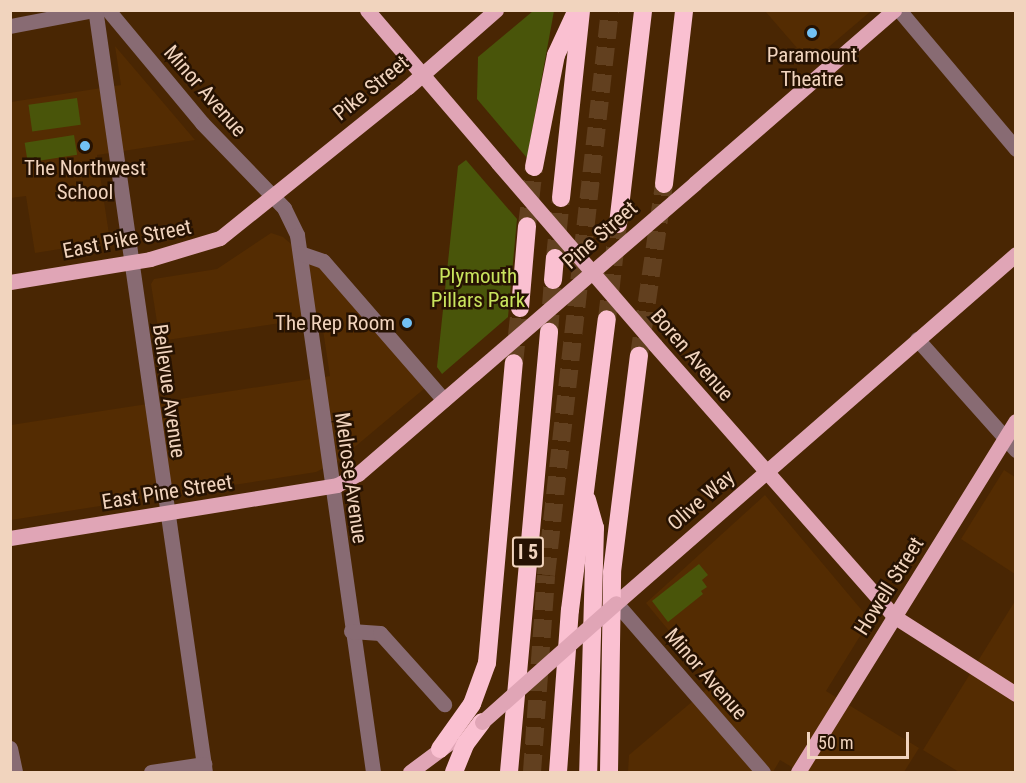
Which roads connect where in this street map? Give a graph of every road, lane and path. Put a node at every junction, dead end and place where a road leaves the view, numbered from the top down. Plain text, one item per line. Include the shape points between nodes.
1 (367, 10) edge
2 (496, 10) edge
3 (579, 10) edge
4 (643, 10) edge
5 (684, 10) edge
6 (897, 10) edge
7 (97, 11) edge
8 (10, 26) edge
9 (422, 74) junction
10 (1016, 148) edge
11 (534, 167) tunnel mouth
12 (664, 184) tunnel mouth
13 (273, 197) junction
14 (561, 198) tunnel mouth
15 (618, 224) tunnel mouth
16 (527, 226) tunnel mouth
17 (300, 253) junction
18 (1016, 254) edge
19 (555, 258) tunnel mouth
20 (129, 263) junction
21 (591, 271) junction
22 (553, 280) tunnel mouth
23 (10, 282) edge
24 (520, 308) tunnel mouth
25 (607, 319) tunnel mouth
26 (549, 332) tunnel mouth
27 (917, 339) junction
28 (639, 356) tunnel mouth
29 (514, 363) tunnel mouth
30 (444, 400) junction
31 (1016, 421) edge
32 (1010, 444) edge
33 (765, 472) junction
34 (331, 487) junction
35 (585, 492) junction
36 (166, 513) junction
37 (10, 538) edge
38 (616, 603) junction
39 (895, 616) junction
40 (351, 631) junction
41 (1016, 694) edge
42 (444, 704) dead end
43 (482, 722) junction
44 (10, 748) edge
45 (440, 749) junction
46 (204, 768) edge
47 (15, 772) edge
48 (150, 772) edge
49 (373, 772) edge
50 (410, 772) edge
51 (454, 772) edge
52 (508, 772) edge
53 (558, 772) edge
54 (588, 772) edge
55 (609, 772) edge
56 (763, 772) edge
57 (798, 772) edge

1 - 9 main road, Boren Avenue
2 - 9 main road, Pike Street
3 - 11 highway via 556,55
3 - 14 highway
4 - 15 highway
5 - 12 highway
6 - 10 street
6 - 21 main road, Pine Street, bridge
7 - 8 street
7 - 13 street, Minor Avenue
7 - 20 street, Bellevue Avenue
9 - 13 main road, Pike Street
9 - 21 main road, Boren Avenue, bridge
13 - 17 street, Melrose Avenue via 291,218
13 - 20 main road, East Pike Street via 210,243
16 - 24 highway
17 - 30 street via 323,261
17 - 34 street, Melrose Avenue
18 - 27 main road, Olive Way
19 - 22 highway
20 - 23 main road, East Pike Street
20 - 36 street, Bellevue Avenue
21 - 30 main road, Pine Street, bridge
21 - 33 main road, Boren Avenue, bridge
25 - 35 highway, I 5
26 - 52 highway, I 5
27 - 32 street
27 - 33 main road, Olive Way
28 - 55 highway via 612,573
29 - 45 highway via 487,663 472,704
30 - 34 main road, Pine Street via 358,474
31 - 32 main road, Howell Street
32 - 39 main road, Howell Street
33 - 38 main road, Olive Way
33 - 39 main road, Boren Avenue
34 - 36 main road, East Pine Street
34 - 40 street, Melrose Avenue
35 - 53 highway, I 5 via 570,610
35 - 54 highway via 595,528
36 - 37 main road, East Pine Street
36 - 46 street, Bellevue Avenue
38 - 43 main road, Olive Way, bridge
38 - 56 street, Minor Avenue
39 - 41 main road, Boren Avenue
39 - 57 main road, Howell Street
40 - 42 street via 380,633
40 - 49 street, Melrose Avenue
43 - 45 main road, Olive Way
43 - 51 highway via 466,743
44 - 47 street
45 - 50 main road, Olive Way
46 - 48 street

